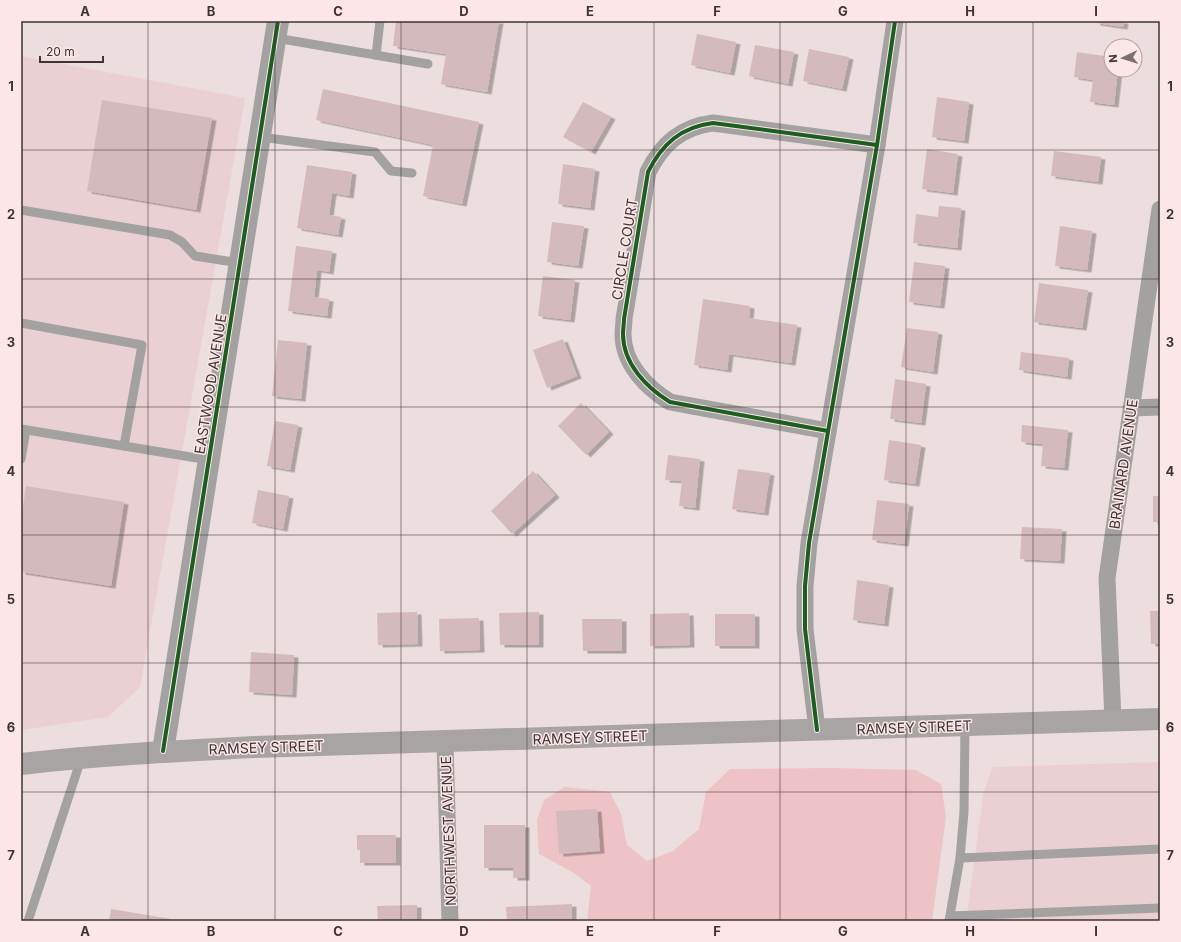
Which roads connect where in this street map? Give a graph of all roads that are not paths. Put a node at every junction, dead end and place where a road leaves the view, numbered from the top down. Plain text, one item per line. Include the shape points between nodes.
1 (380, 21) edge
2 (895, 21) edge
3 (277, 30) edge
4 (376, 55) junction
5 (428, 64) dead end
6 (260, 137) junction
7 (877, 145) junction
8 (412, 173) dead end
9 (1160, 209) edge
10 (21, 210) edge
11 (240, 263) junction
12 (21, 323) edge
13 (1160, 407) edge
14 (1131, 408) junction
15 (23, 429) edge
16 (828, 431) junction
17 (124, 446) junction
18 (21, 459) edge
19 (209, 460) junction
20 (1160, 719) edge
21 (1113, 721) junction
22 (965, 725) junction
23 (817, 730) junction
24 (446, 742) junction
25 (163, 751) junction
26 (81, 757) junction
27 (21, 764) edge
28 (1160, 849) edge
29 (960, 858) junction
30 (1160, 908) edge
31 (949, 919) edge
32 (28, 921) edge
33 (450, 921) edge

1 - 4 lane
2 - 7 street
3 - 4 lane
3 - 6 street, EASTWOOD AVENUE
4 - 5 lane
6 - 8 lane via 375,152 391,171
6 - 11 street, EASTWOOD AVENUE
7 - 16 street
7 - 16 street, CIRCLE COURT via 713,123 699,125 674,138 663,148 648,172 623,335 625,349 638,374 658,395 670,402
9 - 14 street, BRAINARD AVENUE
10 - 11 lane via 170,235 182,242 195,256
11 - 19 street, EASTWOOD AVENUE
12 - 17 lane via 142,345
13 - 14 street
14 - 21 street, BRAINARD AVENUE via 1107,578
15 - 17 lane
15 - 18 lane
16 - 23 street via 809,543 805,586 805,629
17 - 19 lane
19 - 25 street, EASTWOOD AVENUE
20 - 21 main road, RAMSEY STREET
21 - 22 main road, RAMSEY STREET
22 - 23 main road, RAMSEY STREET
22 - 29 lane via 964,812
23 - 24 main road, RAMSEY STREET
24 - 25 main road, RAMSEY STREET
24 - 33 street, NORTHWEST AVENUE
25 - 26 main road, RAMSEY STREET
26 - 27 main road, RAMSEY STREET
26 - 32 lane
28 - 29 lane
29 - 31 lane
30 - 31 lane

